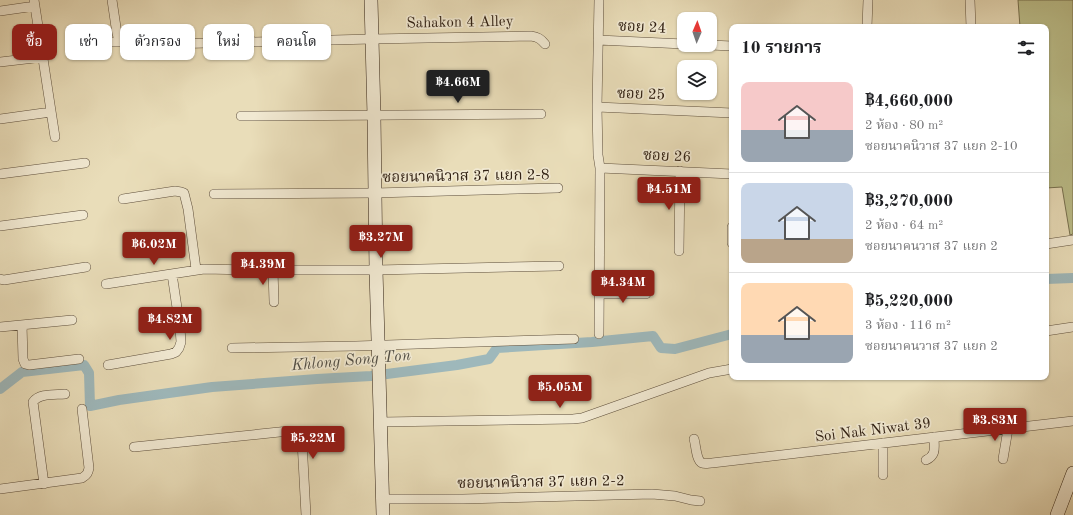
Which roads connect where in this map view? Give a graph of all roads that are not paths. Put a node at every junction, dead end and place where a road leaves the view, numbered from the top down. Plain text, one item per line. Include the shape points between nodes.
1 (112, 0) edge
2 (371, 0) edge
3 (599, 0) edge
4 (868, 0) edge
5 (970, 0) edge
6 (34, 3) edge
7 (0, 11) edge
8 (38, 24) edge
9 (867, 24) edge
10 (971, 24) edge
11 (120, 39) edge
12 (372, 39) junction
13 (598, 40) junction
14 (195, 43) edge
15 (545, 44) dead end
16 (677, 44) edge
17 (717, 45) edge
18 (729, 46) edge
19 (14, 60) edge
20 (44, 60) edge
21 (0, 62) edge
22 (597, 107) junction
23 (51, 112) junction
24 (729, 113) edge
25 (541, 114) dead end
26 (241, 116) dead end
27 (374, 116) junction
28 (0, 119) edge
29 (55, 137) dead end
30 (85, 162) dead end
31 (600, 168) junction
32 (680, 171) junction
33 (0, 174) edge
34 (729, 174) edge
35 (558, 188) dead end
36 (375, 193) junction
37 (214, 194) dead end
38 (123, 199) dead end
39 (83, 215) dead end
40 (0, 226) edge
41 (1073, 240) edge
42 (1049, 244) edge
43 (679, 252) dead end
44 (559, 266) dead end
45 (86, 268) dead end
46 (200, 269) junction
47 (273, 270) junction
48 (376, 270) junction
49 (172, 274) junction
50 (0, 279) edge
51 (106, 284) dead end
52 (599, 294) junction
53 (646, 294) dead end
54 (274, 302) dead end
55 (72, 320) dead end
56 (22, 325) junction
57 (0, 327) edge
58 (1073, 327) edge
59 (1049, 331) edge
60 (600, 334) dead end
61 (574, 339) dead end
62 (378, 345) junction
63 (232, 348) dead end
64 (79, 359) dead end
65 (108, 365) dead end
66 (729, 369) edge
67 (66, 394) dead end
68 (82, 409) dead end
69 (1073, 421) edge
70 (381, 422) junction
71 (1008, 429) junction
72 (934, 437) junction
73 (694, 439) dead end
74 (883, 443) junction
75 (134, 447) dead end
76 (1004, 459) dead end
77 (926, 460) dead end
78 (1073, 473) edge
79 (883, 475) dead end
80 (44, 484) junction
81 (0, 489) edge
82 (383, 499) junction
83 (700, 501) dead end
84 (306, 515) edge
85 (383, 515) edge
86 (1057, 515) edge

1 - 11 street
2 - 12 street
3 - 13 street
4 - 9 street
5 - 10 street
6 - 7 street
6 - 8 street
12 - 14 street, Sahakon 4 Alley
12 - 15 street, Sahakon 4 Alley via 531,36 541,39
12 - 27 street
13 - 16 street, ซอย 24
13 - 22 street
17 - 18 street
19 - 21 street
20 - 23 street
22 - 24 street, ซอย 25
22 - 31 street
23 - 28 street
23 - 29 street
25 - 27 street
26 - 27 street
27 - 36 street
30 - 33 street
31 - 32 street, ซอย 26
31 - 52 street
32 - 34 street, ซอย 26
32 - 43 street
35 - 36 street, ซอยนาคนิวาส 37 แยก 2-8
36 - 37 street, ซอยนาคนิวาส 37 แยก 2-8
36 - 48 street
38 - 46 street via 184,193
39 - 40 street
41 - 42 street
44 - 48 street
45 - 50 street
46 - 47 street
46 - 49 street
47 - 48 street
47 - 54 street
48 - 62 street
49 - 51 street
49 - 65 street via 180,328 179,348 171,354
52 - 53 street
52 - 60 street
55 - 56 street
56 - 57 street
56 - 64 street via 25,364
58 - 59 street
61 - 62 street
62 - 63 street
62 - 70 street
66 - 70 street via 709,373 582,418
67 - 80 street via 41,396 33,402
68 - 80 street via 88,474 82,478
69 - 71 street, Soi Nak Niwat 39
70 - 82 street
71 - 72 street, Soi Nak Niwat 39
71 - 76 street
72 - 74 street, Soi Nak Niwat 39
72 - 77 street via 934,454
73 - 74 street, Soi Nak Niwat 39 via 700,461 712,464
74 - 79 street
75 - 84 street via 293,430 300,435 302,441
78 - 86 street
80 - 81 street
82 - 83 street, ซอยนาคนิวาส 37 แยก 2-2 via 652,494
82 - 85 street

